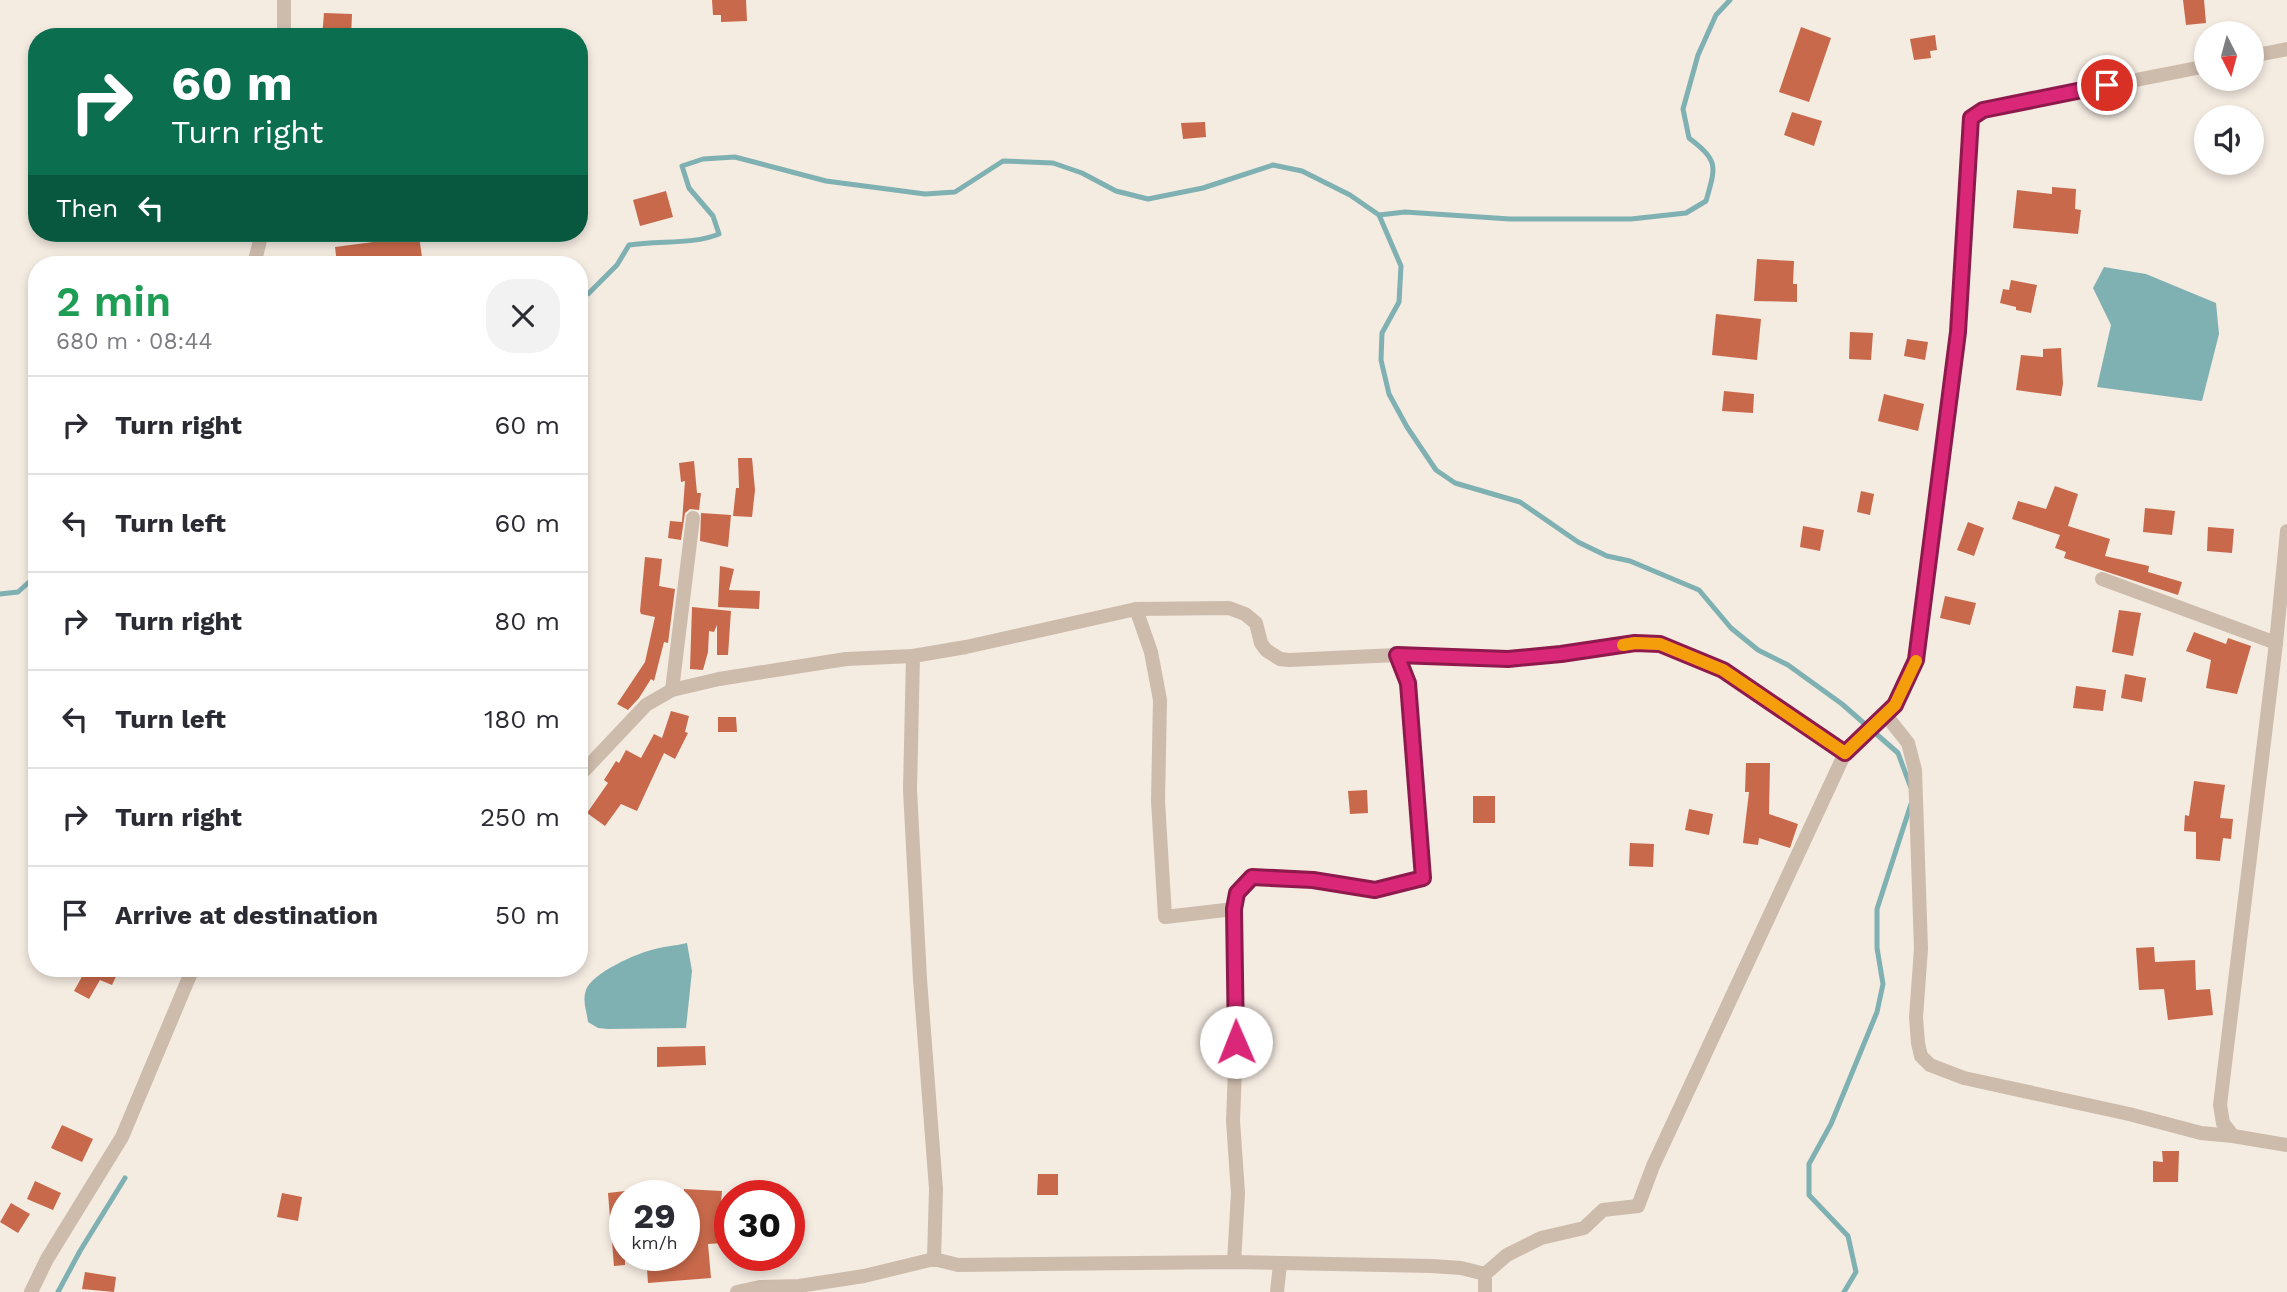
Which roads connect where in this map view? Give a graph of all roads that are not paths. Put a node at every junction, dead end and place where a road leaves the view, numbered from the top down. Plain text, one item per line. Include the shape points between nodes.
1 (284, 0) edge
2 (284, 28) edge
3 (2287, 48) edge
4 (2264, 53) edge
5 (2194, 69) edge
6 (693, 518) dead end
7 (2287, 531) edge
8 (2102, 579) dead end
9 (1136, 609) junction
10 (2277, 643) junction
11 (1397, 655) junction
12 (913, 656) junction
13 (672, 690) junction
14 (1882, 717) junction
15 (1850, 748) junction
16 (588, 766) edge
17 (1234, 909) junction
18 (189, 977) edge
19 (2233, 1136) junction
20 (2287, 1145) edge
21 (934, 1259) junction
22 (1234, 1262) junction
23 (1280, 1264) junction
24 (1485, 1274) junction
25 (31, 1292) edge
26 (737, 1292) edge
27 (1277, 1292) edge
28 (1485, 1292) edge

1 - 2 street
3 - 4 street
5 - 14 street via 1983,110 1971,118 1958,332 1916,660 1895,705
6 - 13 street
7 - 10 street
8 - 10 street
9 - 11 street via 1230,608 1256,623 1265,650 1280,659
9 - 12 street
9 - 17 street via 1151,652 1160,700 1158,801 1165,917
10 - 19 street via 2220,1105 2223,1123
11 - 15 street via 1508,659 1660,644 1723,670
11 - 17 street via 1408,683 1423,878 1375,890 1252,877 1237,893
12 - 13 street via 846,659
12 - 21 street via 910,790 936,1189
13 - 16 street via 646,705
14 - 15 street
14 - 19 street via 1908,743 1915,770 1921,938 1916,1017 1921,1056 1930,1065 1964,1078 2202,1133
15 - 24 street via 1637,1206 1603,1210 1584,1228 1541,1238 1507,1255
17 - 22 street via 1233,1121 1238,1193
18 - 25 street via 122,1137
19 - 20 street
21 - 22 street via 958,1265
21 - 26 street via 864,1276
22 - 23 street
23 - 24 street via 1432,1266
23 - 27 street
24 - 28 street

